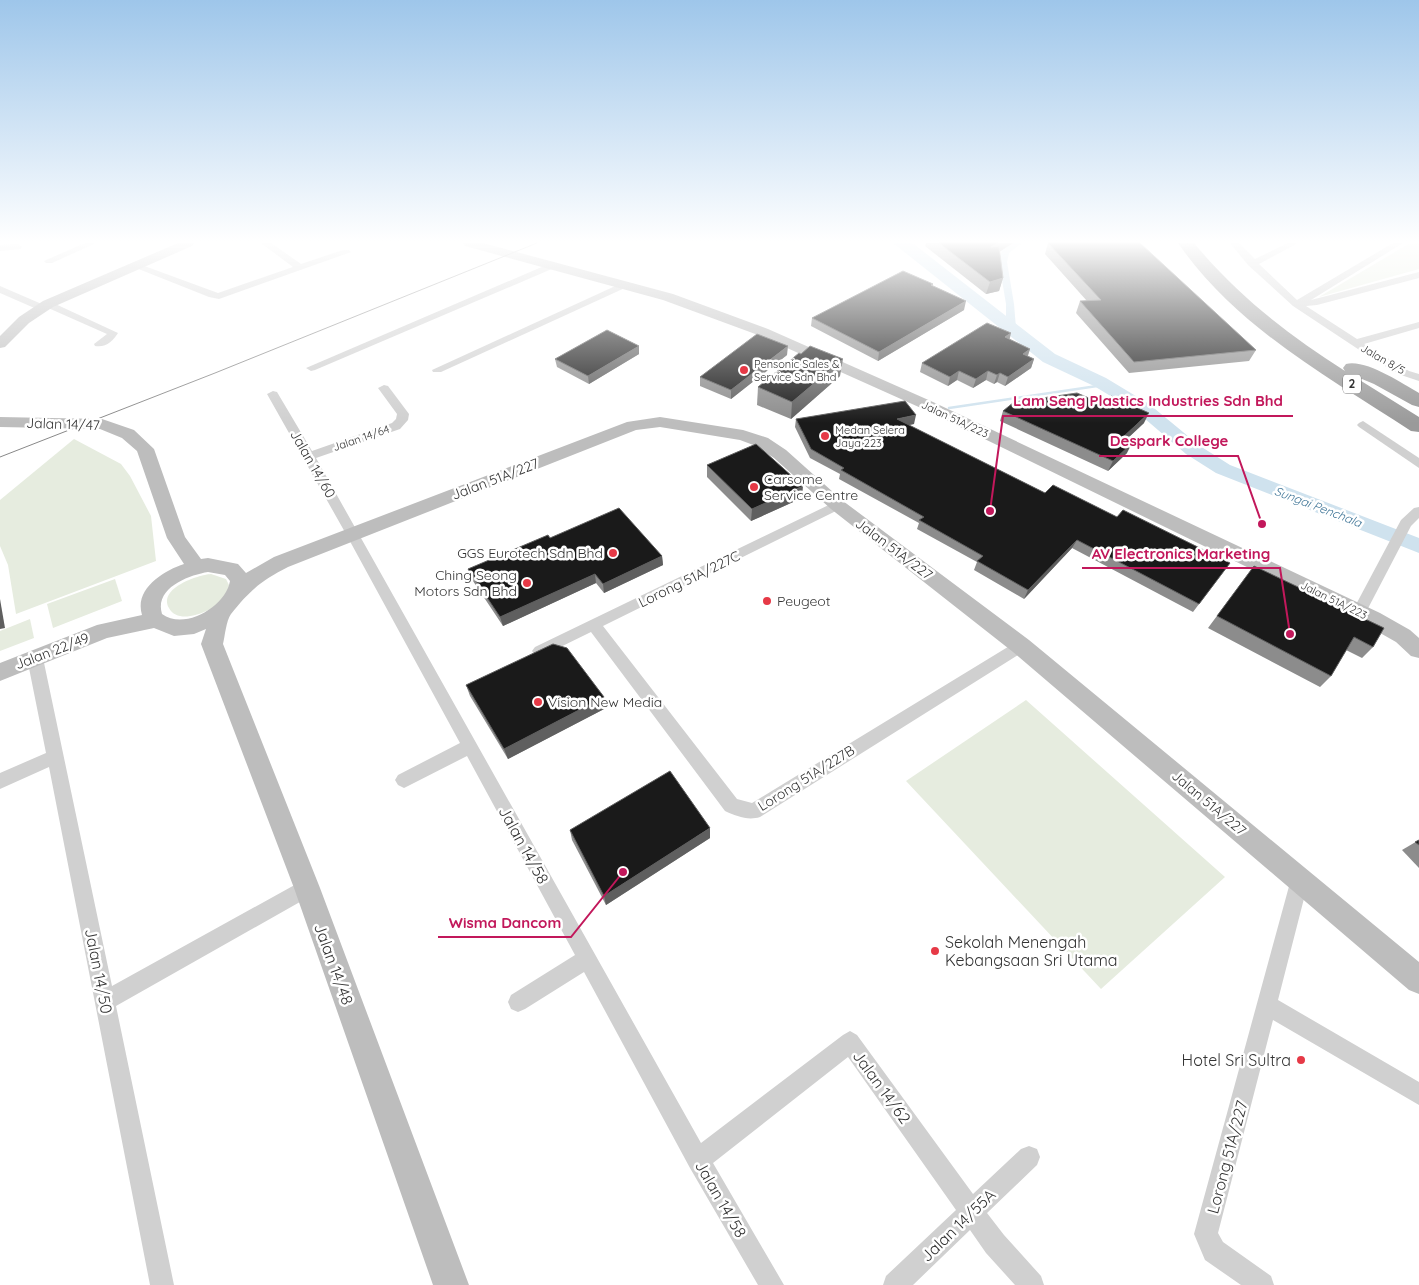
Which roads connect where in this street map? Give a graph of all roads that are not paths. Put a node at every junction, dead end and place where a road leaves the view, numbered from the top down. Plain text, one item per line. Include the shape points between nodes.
1 (37, 303) edge
2 (52, 303) edge
3 (465, 303) edge
4 (584, 303) edge
5 (686, 303) edge
6 (1242, 303) edge
7 (1261, 303) edge
8 (1306, 303) edge
9 (1296, 304) joint
10 (45, 306) junction
11 (1246, 307) junction
12 (1419, 325) edge
13 (3, 338) edge
14 (1355, 343) junction
15 (99, 344) dead end
16 (1342, 364) junction
17 (311, 368) dead end
18 (437, 370) dead end
19 (1419, 378) edge
20 (384, 388) dead end
21 (273, 394) dead end
22 (1419, 401) edge
23 (1419, 412) edge
24 (0, 422) edge
25 (1363, 426) dead end
26 (1419, 426) edge
27 (1419, 442) edge
28 (309, 456) junction
29 (1419, 464) edge
30 (837, 505) junction
31 (1419, 511) edge
32 (353, 534) junction
33 (176, 538) junction
34 (196, 567) junction
35 (174, 576) junction
36 (238, 580) junction
37 (152, 599) junction
38 (1359, 612) junction
39 (221, 613) junction
40 (156, 620) junction
41 (594, 625) junction
42 (185, 626) junction
43 (104, 631) junction
44 (212, 644) junction
45 (1021, 646) junction
46 (1419, 650) edge
47 (540, 651) edge
48 (35, 658) junction
49 (0, 672) edge
50 (470, 746) junction
51 (56, 756) junction
52 (404, 780) dead end
53 (0, 781) edge
54 (1300, 879) junction
55 (307, 888) junction
56 (587, 958) junction
57 (1419, 980) edge
58 (105, 1001) junction
59 (518, 1002) dead end
60 (1267, 1005) junction
61 (1419, 1094) edge
62 (698, 1160) junction
63 (1026, 1161) dead end
64 (972, 1212) junction
65 (162, 1285) edge
66 (451, 1285) edge
67 (772, 1285) edge
68 (895, 1285) edge
69 (1032, 1285) edge
70 (1262, 1285) edge

1 - 10 street
2 - 10 street
3 - 17 street
4 - 18 street
5 - 38 street, Jalan 51A/223 via 764,332 855,372
6 - 11 highway, 2
7 - 16 highway, 2
8 - 9 street
9 - 14 street, Jalan 8/5
10 - 13 street
10 - 15 street via 113,332 109,339
11 - 26 highway, 2 via 1286,340
11 - 27 highway via 1251,320 1265,332
12 - 14 street
14 - 19 street, Jalan 8/5
16 - 22 highway
16 - 23 highway, 2
20 - 28 street, Jalan 14/64 via 403,414 396,426
21 - 28 street, Jalan 14/60
24 - 33 street, Jalan 14/47 via 102,424 128,434 145,449
25 - 29 street
28 - 32 street, Jalan 14/60
30 - 32 street, Jalan 51A/227 via 762,442 743,435 660,422 633,426
30 - 41 street, Lorong 51A/227C
30 - 45 street, Jalan 51A/227
31 - 38 street via 1406,523
32 - 36 street, Jalan 51A/227
32 - 50 street, Jalan 14/58
33 - 34 street, Jalan 14/47
33 - 35 street, Jalan 14/47
34 - 35 street
34 - 36 street via 219,565
35 - 37 street via 160,586
36 - 39 street via 230,605
37 - 40 street via 150,610
37 - 43 street, Jalan 22/49
38 - 46 street, Jalan 51A/223 via 1403,636
39 - 42 street via 204,622
39 - 44 street
40 - 42 street via 168,626
40 - 43 street, Jalan 22/49
41 - 45 street, Lorong 51A/227B via 731,805 754,811
41 - 47 street, Lorong 51A/227C
42 - 44 street
43 - 48 street, Jalan 22/49
44 - 55 street, Jalan 14/48
45 - 54 street, Jalan 51A/227
48 - 49 street, Jalan 22/49
48 - 51 street, Jalan 14/50
50 - 52 street
50 - 56 street, Jalan 14/58
51 - 53 street
51 - 58 street, Jalan 14/50
54 - 57 street, Jalan 51A/227
54 - 60 street, Lorong 51A/227
55 - 58 street
55 - 66 street, Jalan 14/48
56 - 59 street
56 - 62 street, Jalan 14/58
58 - 65 street, Jalan 14/50
60 - 61 street
60 - 70 street, Lorong 51A/227 via 1206,1234 1214,1251
62 - 64 street, Jalan 14/62 via 850,1042
62 - 67 street, Jalan 14/58
63 - 64 street, Jalan 14/55A
64 - 68 street, Jalan 14/55A
64 - 69 street, Jalan 14/62 via 995,1244

